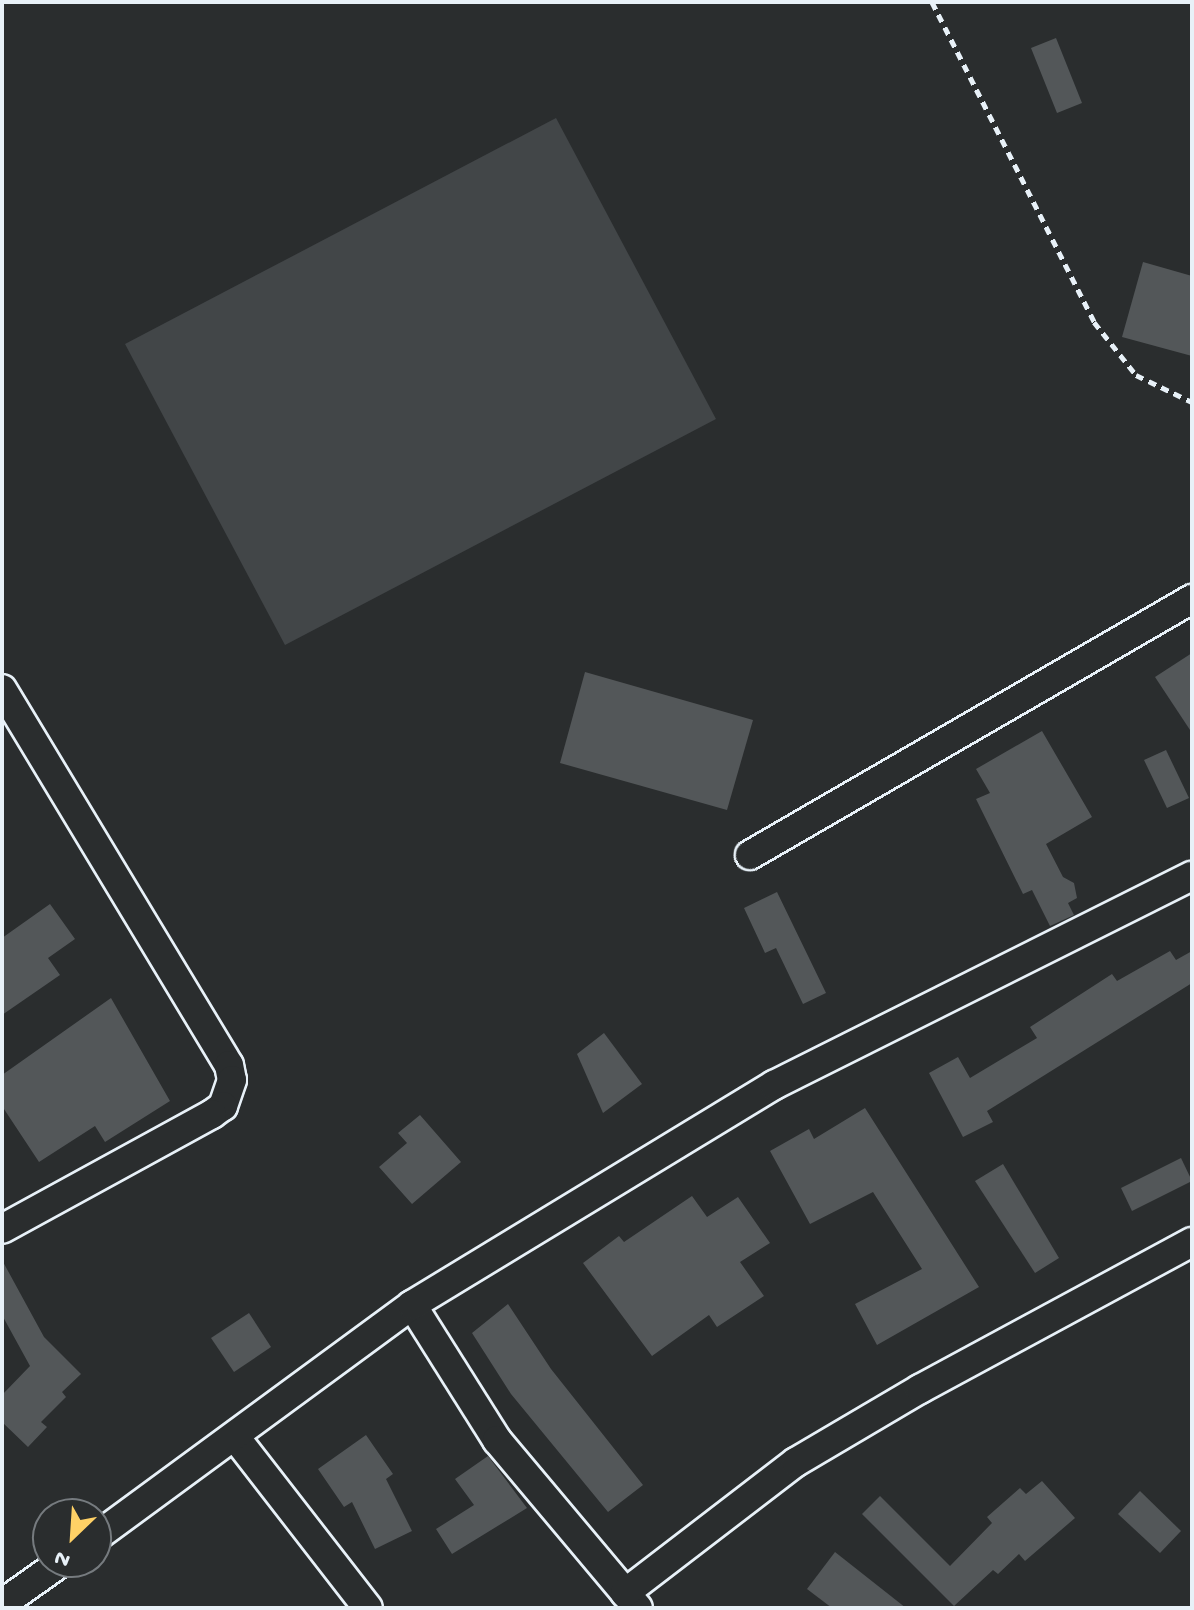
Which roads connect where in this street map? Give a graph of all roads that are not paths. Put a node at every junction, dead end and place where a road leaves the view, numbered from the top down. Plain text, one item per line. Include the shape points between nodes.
1 (1192, 599) edge
2 (2, 689) edge
3 (750, 855) dead end
4 (1190, 880) edge
5 (2, 1229) edge
6 (1192, 1242) edge
7 (412, 1305) junction
8 (236, 1438) junction
9 (112, 1526) edge
10 (39, 1578) edge
11 (632, 1601) edge
12 (2, 1604) edge
13 (368, 1608) edge

1 - 3 street
2 - 5 street via 229,1065 232,1080 223,1106 212,1114
4 - 7 street via 774,1085
6 - 11 street via 796,1462
7 - 8 street
7 - 11 street via 497,1440
8 - 9 street
8 - 13 street
10 - 12 street

